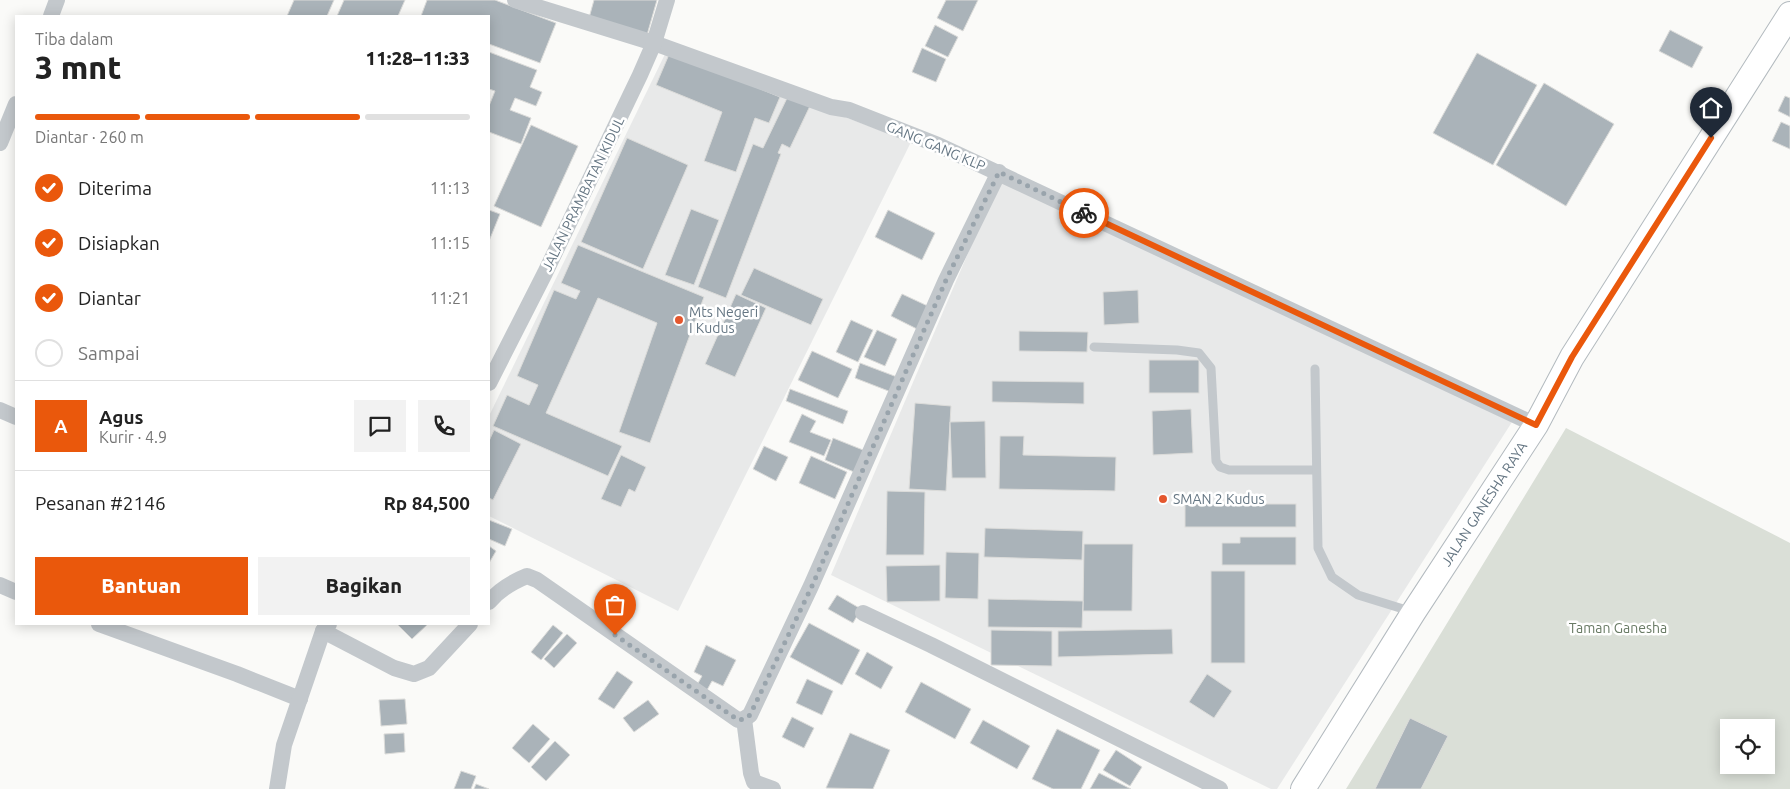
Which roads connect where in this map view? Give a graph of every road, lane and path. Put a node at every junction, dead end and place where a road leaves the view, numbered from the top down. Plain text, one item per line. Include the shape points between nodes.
1 (57, 0) edge
2 (515, 0) edge
3 (667, 0) edge
4 (1790, 14) edge
5 (51, 15) edge
6 (654, 43) junction
7 (15, 106) edge
8 (0, 143) edge
9 (999, 172) junction
10 (1094, 348) dead end
11 (1315, 369) dead end
12 (490, 381) edge
13 (0, 410) edge
14 (15, 417) edge
15 (1536, 425) junction
16 (1316, 470) junction
17 (0, 585) edge
18 (15, 592) edge
19 (490, 601) edge
20 (863, 613) dead end
21 (1413, 613) junction
22 (102, 625) edge
23 (469, 625) edge
24 (326, 627) edge
25 (300, 699) junction
26 (744, 719) junction
27 (277, 789) edge
28 (773, 789) edge
29 (1220, 789) edge
30 (1303, 789) edge

1 - 5 street
2 - 6 street, GANG GANG KLP
3 - 6 street, JALAN PRAMBATAN KIDUL
4 - 15 street, JALAN GANESHA RAYA via 1572,357
6 - 9 street, GANG GANG KLP via 823,104 849,110
6 - 12 street, JALAN PRAMBATAN KIDUL
7 - 8 street
9 - 15 street, GANG GANG KLP
9 - 26 street via 946,280 812,586 750,715
10 - 16 lane via 1199,353 1211,368 1215,452 1220,467 1229,470
11 - 16 lane
13 - 14 street
15 - 21 street, JALAN GANESHA RAYA
16 - 21 lane via 1318,548 1332,577 1358,595
17 - 18 street
19 - 26 street via 513,581 527,576 537,580 738,720
20 - 29 street
21 - 30 street, JALAN GANESHA RAYA
22 - 25 street
23 - 24 street via 429,668 414,674 394,668
24 - 25 street
25 - 27 street via 284,745
26 - 28 street via 754,782

